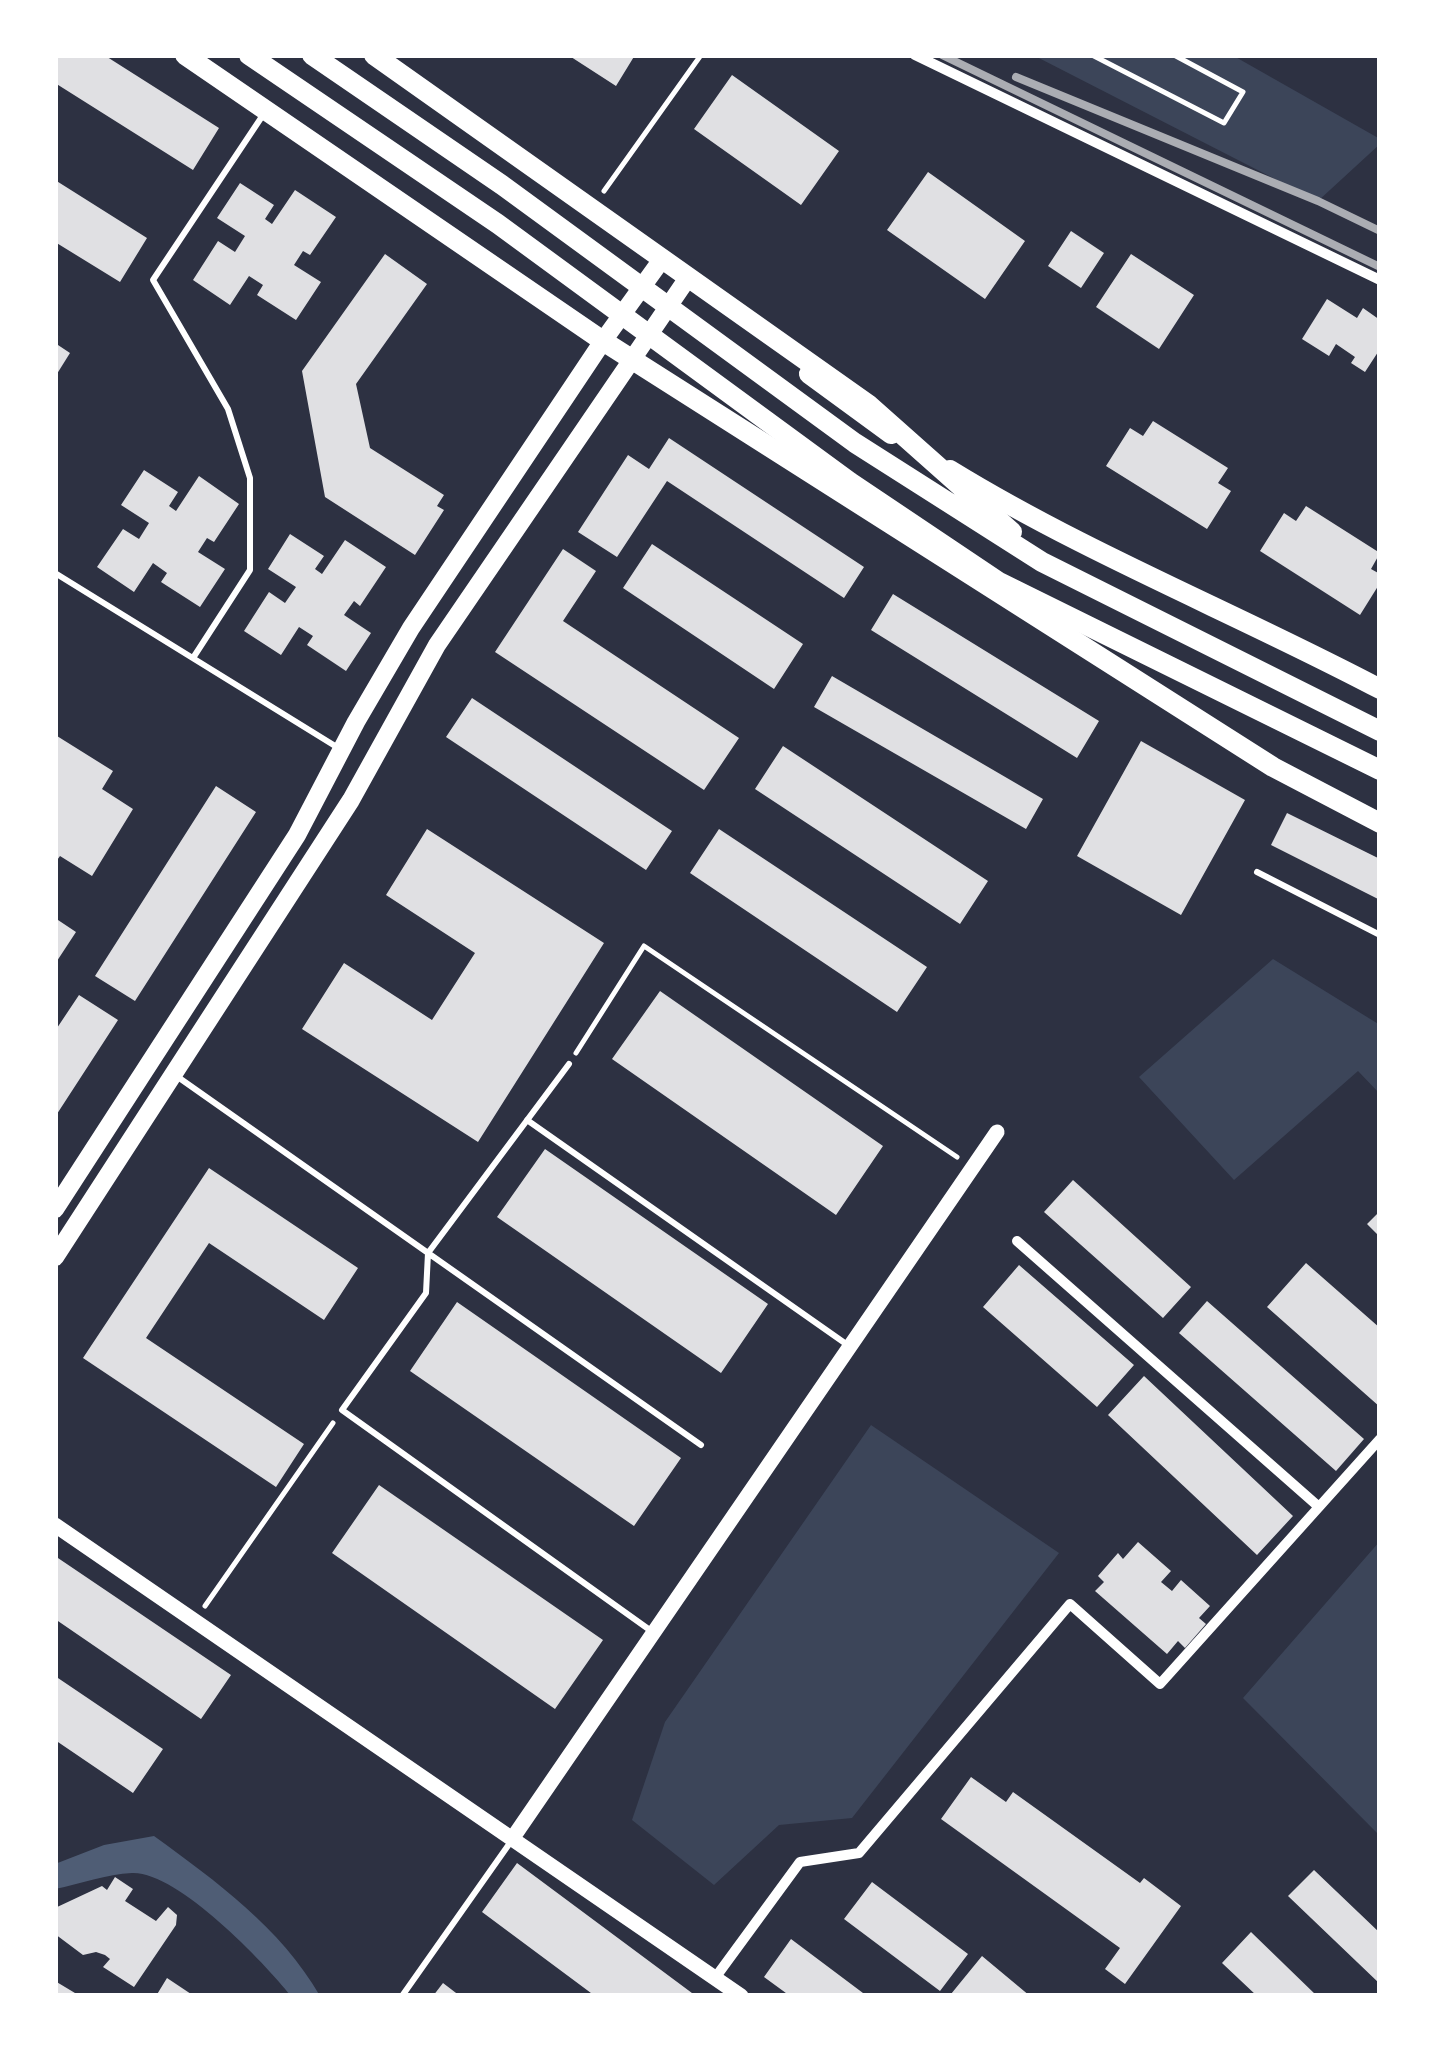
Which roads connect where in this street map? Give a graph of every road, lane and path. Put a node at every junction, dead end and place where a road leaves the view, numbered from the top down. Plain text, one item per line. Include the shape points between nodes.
1 (185, 55) edge
2 (249, 55) edge
3 (312, 55) edge
4 (361, 55) edge
5 (374, 55) edge
6 (701, 55) edge
7 (914, 55) edge
8 (1092, 55) edge
9 (1174, 55) edge
10 (267, 110) junction
11 (589, 212) junction
12 (660, 262) junction
13 (1380, 280) edge
14 (686, 282) junction
15 (603, 341) junction
16 (632, 359) junction
17 (1042, 562) junction
18 (55, 573) edge
19 (193, 658) junction
20 (1380, 689) edge
21 (1380, 731) edge
22 (342, 750) junction
23 (1380, 770) edge
24 (1376, 815) edge
25 (1257, 872) dead end
26 (1380, 935) edge
27 (569, 1064) joint
28 (174, 1074) junction
29 (527, 1120) junction
30 (997, 1132) dead end
31 (973, 1167) junction
32 (55, 1210) edge
33 (1017, 1242) dead end
34 (428, 1253) junction
35 (55, 1257) edge
36 (850, 1347) junction
37 (342, 1410) junction
38 (1380, 1439) edge
39 (701, 1445) dead end
40 (1319, 1507) junction
41 (55, 1526) edge
42 (194, 1621) junction
43 (654, 1633) junction
44 (512, 1839) junction
45 (715, 1978) junction
46 (402, 1996) edge
47 (741, 1996) edge

1 - 10 main road
2 - 23 main road via 999,582
3 - 17 main road via 856,443
4 - 11 main road
5 - 17 main road via 869,405
6 - 11 path
7 - 13 street
8 - 9 path via 1224,123 1242,92
10 - 15 main road
10 - 19 lane via 152,280 228,409 250,478 250,570
11 - 12 main road
12 - 14 main road
12 - 15 main road
14 - 16 main road
14 - 20 main road via 884,430 971,483
15 - 16 main road
15 - 22 main road via 411,628
16 - 24 main road via 1273,767
16 - 28 main road via 437,645 351,800
17 - 21 main road
18 - 19 lane
19 - 22 lane
22 - 32 main road via 296,834
25 - 26 lane
27 - 29 lane
27 - 31 path via 644,946
28 - 34 lane
28 - 35 main road
29 - 34 lane
29 - 36 lane
30 - 31 street
31 - 36 street
33 - 40 street
34 - 37 lane via 426,1293
34 - 39 lane
36 - 43 street
37 - 42 path
37 - 43 lane
38 - 40 street
40 - 45 street via 1160,1684 1070,1604 859,1853 800,1862
41 - 42 street
42 - 44 street
43 - 44 street
44 - 45 street
44 - 46 lane
45 - 47 street

